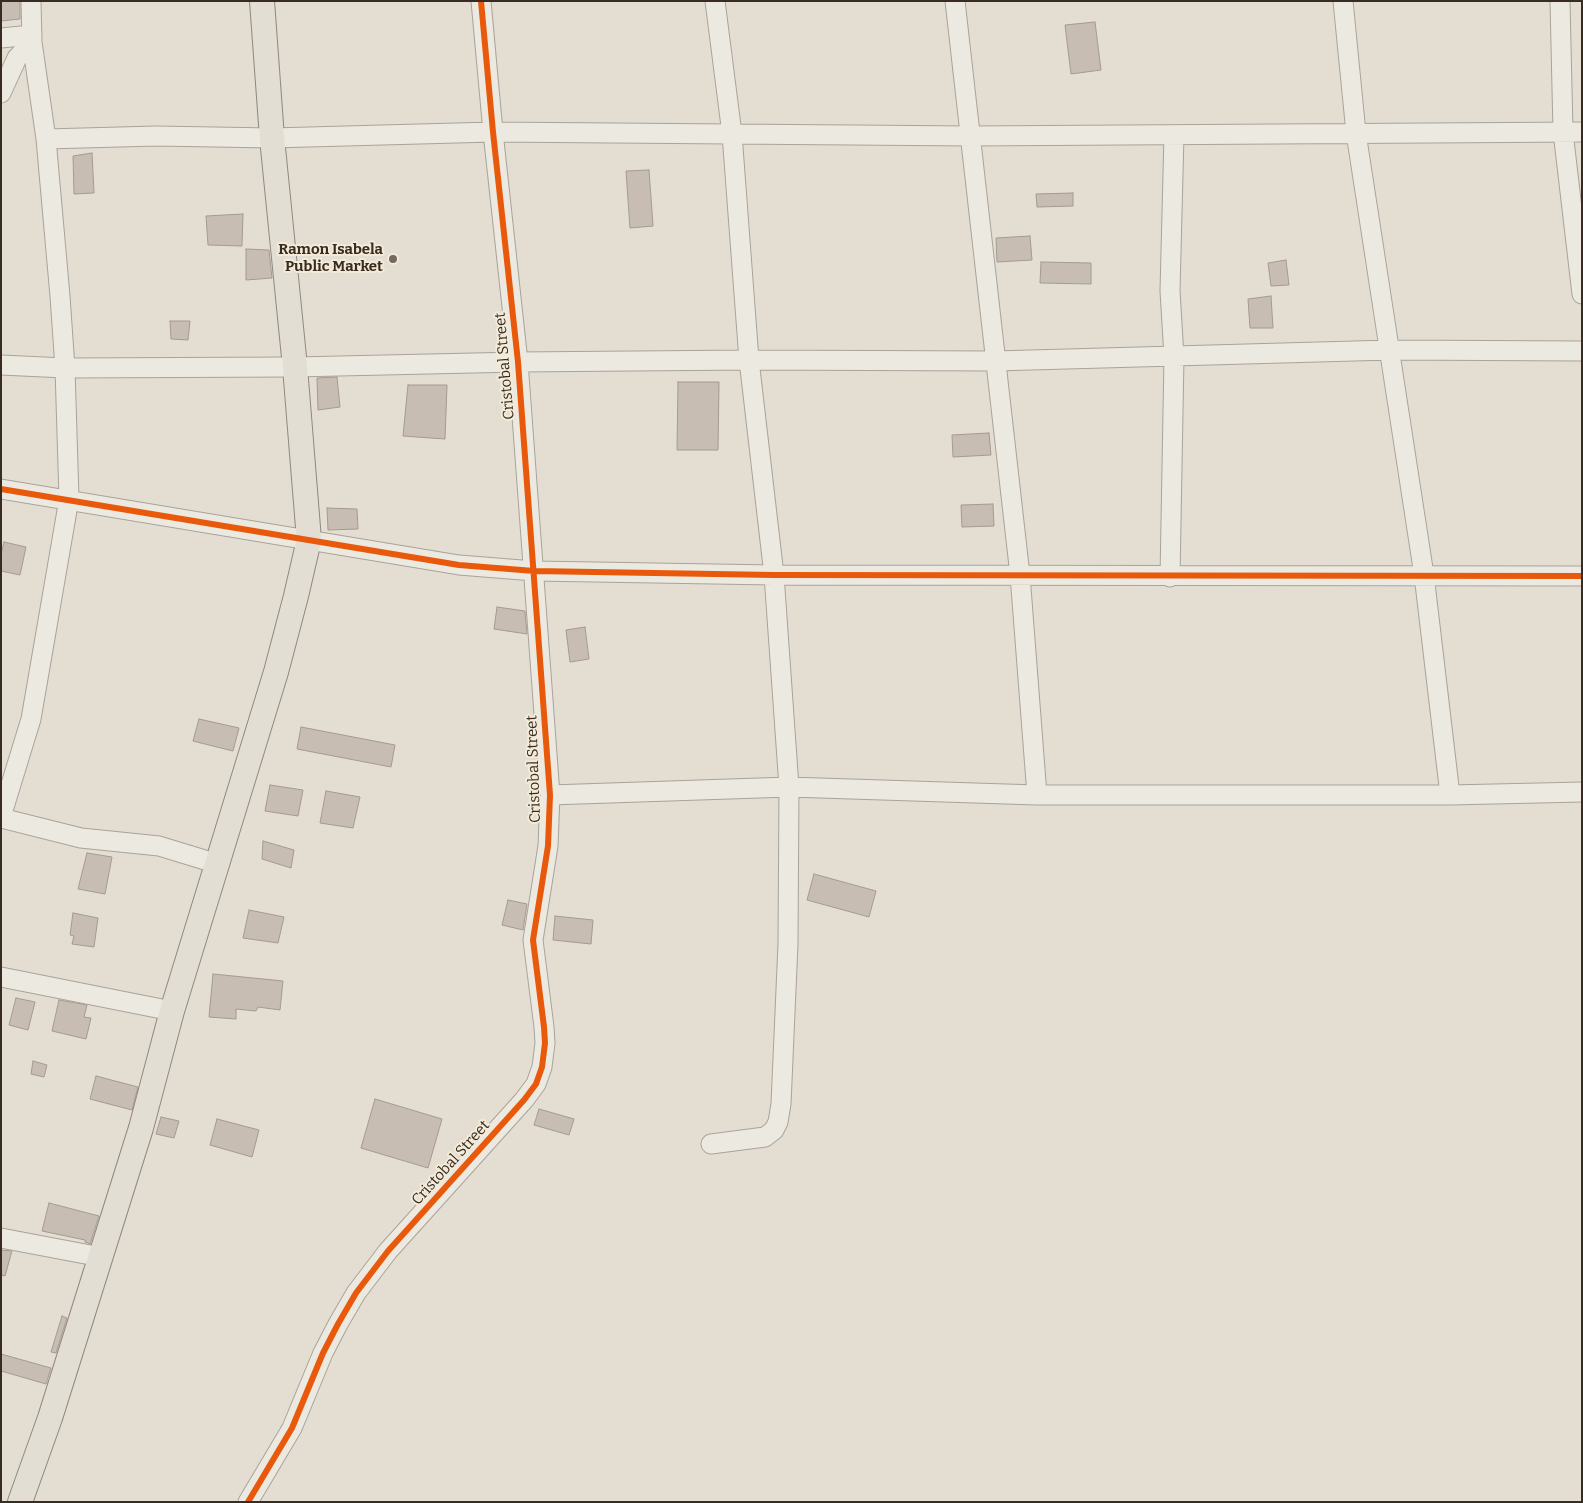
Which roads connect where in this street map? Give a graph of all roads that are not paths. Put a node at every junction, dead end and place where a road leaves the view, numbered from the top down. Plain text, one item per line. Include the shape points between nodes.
1 (31, 1) edge
2 (262, 1) edge
3 (481, 1) edge
4 (715, 1) edge
5 (955, 1) edge
6 (1343, 1) edge
7 (1560, 1) edge
8 (1, 38) edge
9 (32, 39) junction
10 (1, 92) edge
11 (493, 132) junction
12 (1563, 132) junction
13 (1582, 132) edge
14 (1356, 133) junction
15 (732, 134) junction
16 (1174, 135) junction
17 (971, 136) junction
18 (272, 138) junction
19 (46, 139) junction
20 (1582, 294) edge
21 (1390, 350) junction
22 (1582, 351) edge
23 (1174, 357) junction
24 (749, 360) junction
25 (995, 361) junction
26 (518, 362) junction
27 (1, 365) edge
28 (65, 368) junction
29 (295, 368) junction
30 (1, 489) edge
31 (69, 499) junction
32 (309, 540) junction
33 (534, 571) junction
34 (774, 575) junction
35 (1020, 575) junction
36 (1424, 575) junction
37 (1582, 576) edge
38 (1170, 577) junction
39 (789, 786) junction
40 (1582, 792) edge
41 (550, 794) junction
42 (1037, 795) junction
43 (1450, 795) junction
44 (1, 817) edge
45 (218, 864) junction
46 (1, 977) edge
47 (172, 1012) junction
48 (711, 1144) dead end
49 (1, 1238) edge
50 (101, 1257) junction
51 (20, 1502) edge
52 (248, 1502) edge

1 - 9 street
2 - 18 main road
3 - 11 street, Cristobal Street
4 - 15 street
5 - 17 street
6 - 14 street
7 - 12 street
8 - 9 street
9 - 10 street via 17,58
9 - 19 street
11 - 15 street
11 - 18 street
11 - 26 street, Cristobal Street
12 - 13 street
12 - 14 street
12 - 20 street
14 - 16 street
14 - 21 street
15 - 17 street
15 - 24 street
16 - 17 street
16 - 23 street via 1170,290
17 - 25 street
18 - 19 street via 156,136
18 - 29 main road
19 - 28 street
21 - 22 street
21 - 23 street
21 - 36 street
23 - 25 street
23 - 38 street
24 - 25 street
24 - 26 street
24 - 34 street
25 - 35 street
26 - 29 street
26 - 33 street, Cristobal Street
27 - 28 street
28 - 29 street
28 - 31 street
29 - 32 main road
30 - 31 street
31 - 32 street
31 - 44 street via 31,719
32 - 33 street via 459,565
32 - 45 main road via 276,672
33 - 34 street
33 - 41 street, Cristobal Street
34 - 35 street
34 - 39 street
35 - 38 street
35 - 42 street
36 - 37 street
36 - 38 street
36 - 43 street
39 - 41 street
39 - 42 street
39 - 48 street via 788,944 778,1122 765,1137
40 - 43 street
41 - 52 street, Cristobal Street via 548,846 533,940 545,1043 536,1084 388,1251 356,1293 323,1353 292,1428
42 - 43 street
44 - 45 street via 81,838 159,846
45 - 47 main road
46 - 47 street
47 - 50 main road via 141,1128
49 - 50 street
50 - 51 main road

